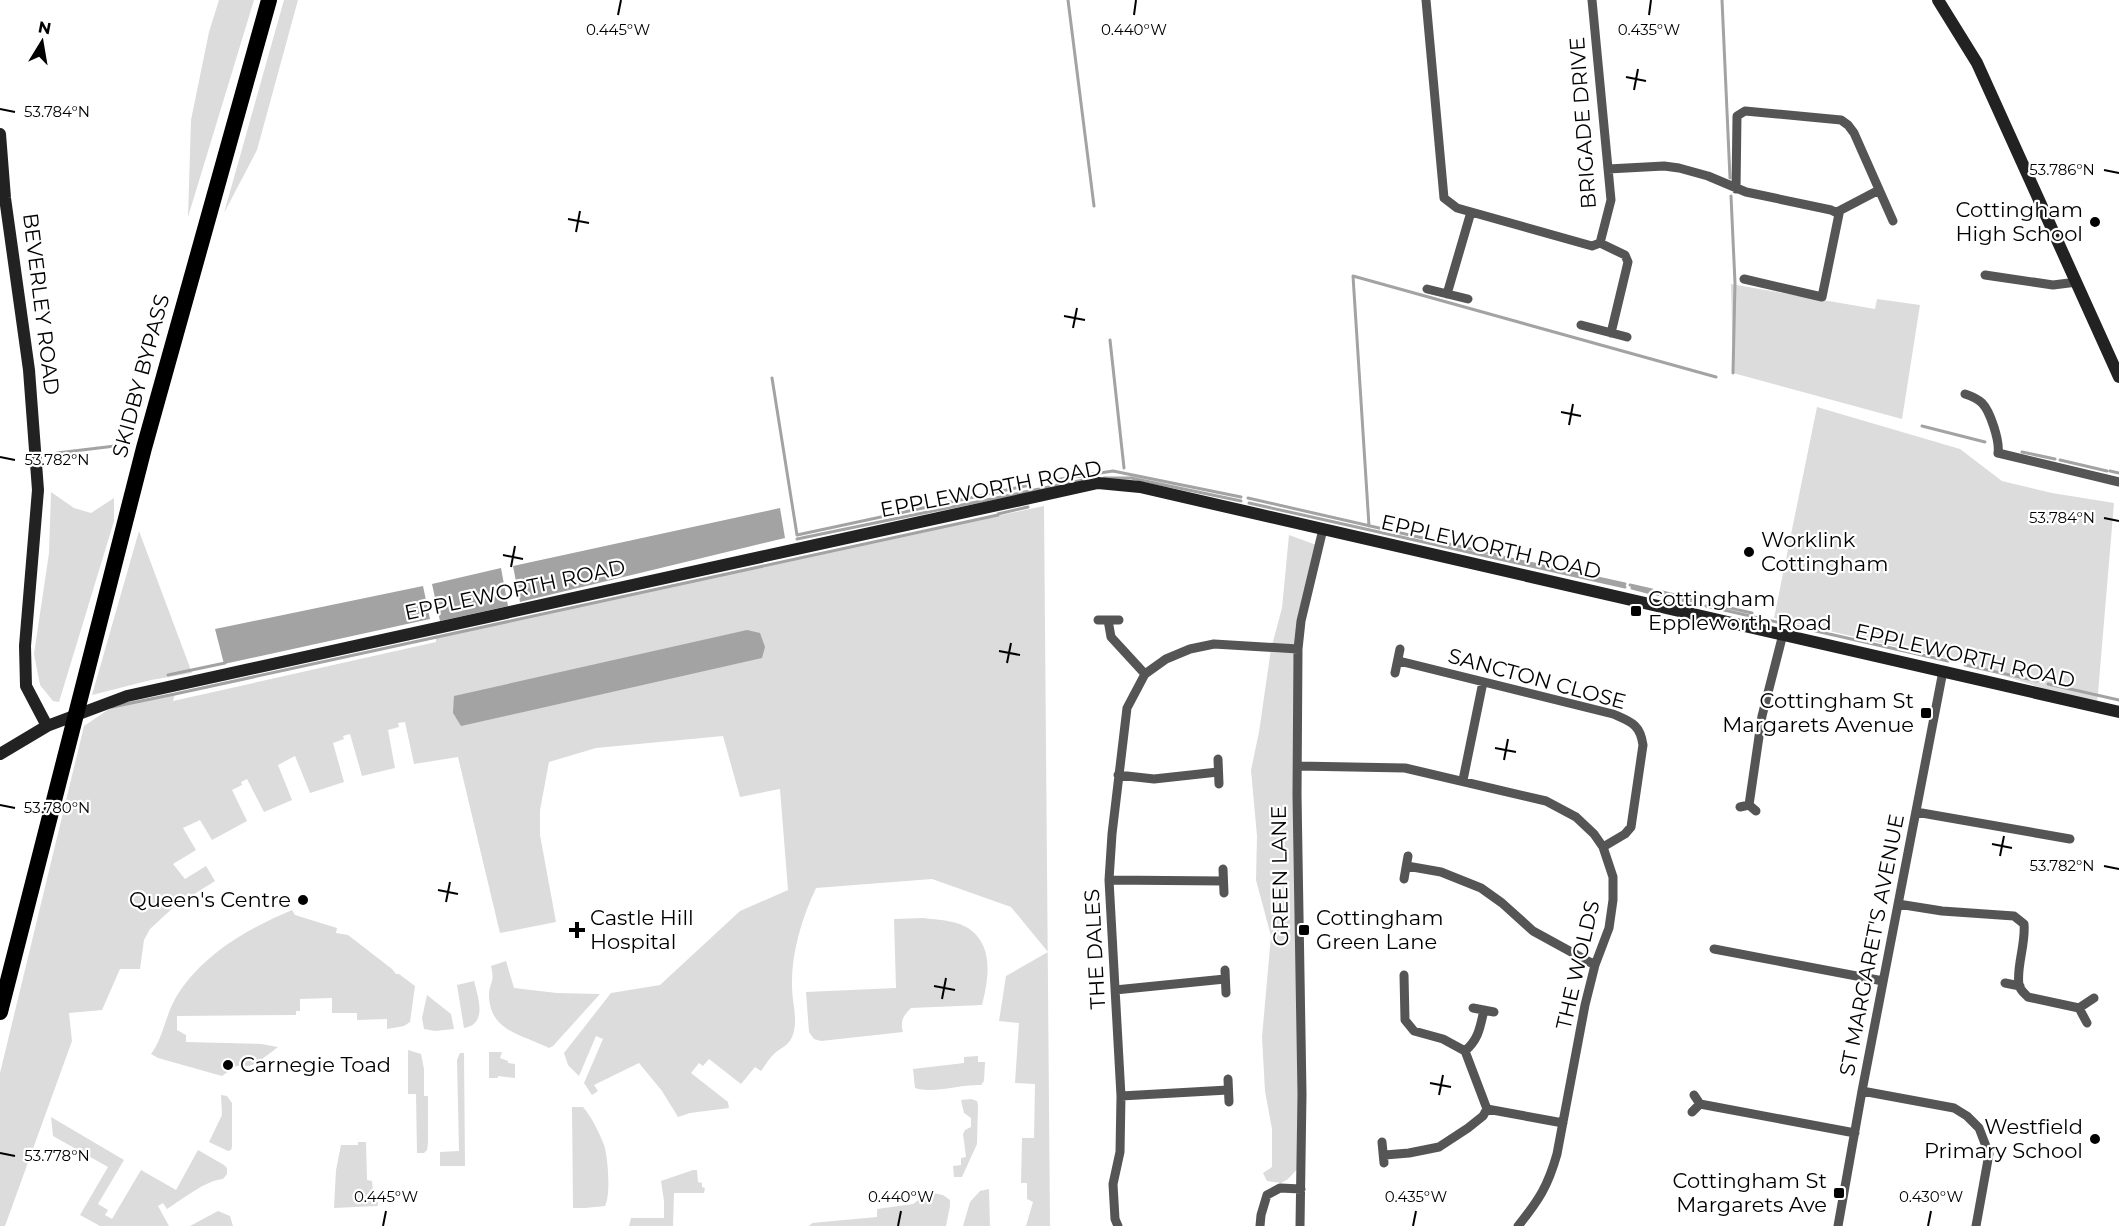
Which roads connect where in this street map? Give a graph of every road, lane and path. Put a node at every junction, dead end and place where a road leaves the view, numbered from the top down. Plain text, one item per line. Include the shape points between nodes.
1 (269, 0) edge
2 (1426, 0) edge
3 (1592, 0) edge
4 (1938, 0) edge
5 (0, 134) edge
6 (1608, 169) junction
7 (1736, 189) junction
8 (1879, 190) junction
9 (1471, 212) junction
10 (1837, 212) junction
11 (1893, 221) dead end
12 (1600, 243) junction
13 (1984, 275) dead end
14 (1744, 279) dead end
15 (2077, 282) junction
16 (1427, 289) dead end
17 (1447, 294) junction
18 (1468, 299) dead end
19 (1581, 325) dead end
20 (1611, 333) junction
21 (1627, 337) dead end
22 (2119, 377) edge
23 (1965, 394) dead end
24 (2119, 482) edge
25 (1323, 529) junction
26 (1119, 620) dead end
27 (1783, 634) junction
28 (1298, 649) junction
29 (1400, 649) dead end
30 (1399, 661) junction
31 (1943, 671) junction
32 (1395, 673) dead end
33 (1145, 674) junction
34 (1483, 682) junction
35 (2119, 712) edge
36 (47, 726) junction
37 (0, 754) edge
38 (1218, 759) dead end
39 (1298, 766) junction
40 (1218, 772) junction
41 (1118, 775) junction
42 (1463, 780) junction
43 (1219, 784) dead end
44 (1748, 808) dead end
45 (1916, 812) junction
46 (2070, 839) dead end
47 (1603, 847) junction
48 (1223, 869) dead end
49 (1404, 879) dead end
50 (1109, 880) junction
51 (1223, 881) junction
52 (1224, 893) dead end
53 (1898, 904) junction
54 (1714, 949) dead end
55 (1595, 965) junction
56 (1404, 975) dead end
57 (1883, 981) junction
58 (2005, 983) dead end
59 (2020, 986) junction
60 (1115, 990) junction
61 (1226, 993) dead end
62 (2094, 998) dead end
63 (1473, 1008) dead end
64 (2079, 1008) junction
65 (0, 1012) edge
66 (2087, 1023) dead end
67 (1465, 1051) junction
68 (1228, 1079) dead end
69 (1228, 1090) junction
70 (1862, 1091) junction
71 (1694, 1095) dead end
72 (1121, 1096) junction
73 (1229, 1102) dead end
74 (1700, 1104) junction
75 (1487, 1109) junction
76 (1692, 1112) dead end
77 (1563, 1123) junction
78 (1855, 1133) junction
79 (1382, 1142) dead end
80 (1301, 1188) junction
81 (1118, 1226) edge
82 (1260, 1226) edge
83 (1300, 1226) edge
84 (1518, 1226) edge
85 (1838, 1226) edge
86 (1976, 1226) edge

1 - 65 highway, SKIDBY BYPASS via 170,352
2 - 9 street via 1444,198
3 - 6 street, BRIGADE DRIVE
4 - 15 street via 1977,63
5 - 36 street, BEVERLEY ROAD via 29,370 38,490 25,646 26,686
6 - 7 street via 1679,168
6 - 12 street, BRIGADE DRIVE via 1611,200
7 - 8 street via 1737,116 1745,111 1841,120 1854,133
7 - 10 street
8 - 10 street
8 - 11 street
9 - 12 street via 1592,246
9 - 17 street
10 - 14 street via 1840,216 1822,297
12 - 20 street via 1625,255 1628,262
13 - 15 street via 2053,285
15 - 22 street
16 - 17 street
17 - 18 street
19 - 20 street
20 - 21 street
23 - 24 street via 1984,406 1998,439 1998,453
25 - 27 street, EPPLEWORTH ROAD
25 - 28 street, GREEN LANE
25 - 36 street, EPPLEWORTH ROAD via 1140,487 1098,483 128,696
26 - 33 street via 1103,620 1111,637
27 - 31 street, EPPLEWORTH ROAD
27 - 44 street via 1762,716
28 - 33 street, THE DALES via 1214,644 1190,649
28 - 39 street, GREEN LANE
29 - 30 street
30 - 32 street
30 - 34 street, SANCTON CLOSE
31 - 35 street, EPPLEWORTH ROAD
31 - 45 street, ST MARGARET'S AVENUE
33 - 41 street, THE DALES via 1127,708
34 - 42 street
34 - 47 street, SANCTON CLOSE via 1613,714 1632,722 1641,732 1643,745 1630,827
36 - 37 street, EPPLEWORTH ROAD
38 - 40 street
39 - 42 street, THE WOLDS via 1405,768
39 - 80 street, GREEN LANE
40 - 41 street via 1154,779
40 - 43 street
41 - 50 street, THE DALES
42 - 47 street, THE WOLDS via 1546,801 1576,817
45 - 46 street
45 - 53 street, ST MARGARET'S AVENUE
47 - 55 street, THE WOLDS via 1613,877 1613,900 1609,928
48 - 51 street
49 - 55 street via 1407,861 1481,888 1533,931
50 - 51 street
50 - 60 street, THE DALES
51 - 52 street
53 - 57 street, ST MARGARET'S AVENUE
53 - 59 street via 2014,916 2024,924
54 - 57 street
55 - 77 street, THE WOLDS
56 - 67 street via 1399,985 1405,1020 1414,1031 1443,1039
57 - 70 street, ST MARGARET'S AVENUE
58 - 59 street
59 - 64 street via 2028,997
60 - 61 street via 1225,974
60 - 72 street, THE DALES
62 - 64 street
63 - 67 street via 1489,1011 1479,1035
64 - 66 street
67 - 75 street
68 - 69 street
69 - 72 street
69 - 73 street
70 - 78 street, ST MARGARET'S AVENUE
70 - 86 street via 1954,1108 1979,1128 1989,1154
71 - 74 street
72 - 81 street, THE DALES via 1120,1152 1113,1184
74 - 76 street
74 - 78 street
75 - 77 street
75 - 79 street via 1468,1128 1439,1147 1384,1159
77 - 84 street, THE WOLDS via 1551,1177 1540,1199
78 - 85 street, ST MARGARET'S AVENUE
80 - 82 street via 1280,1188 1267,1195
80 - 83 street, GREEN LANE

